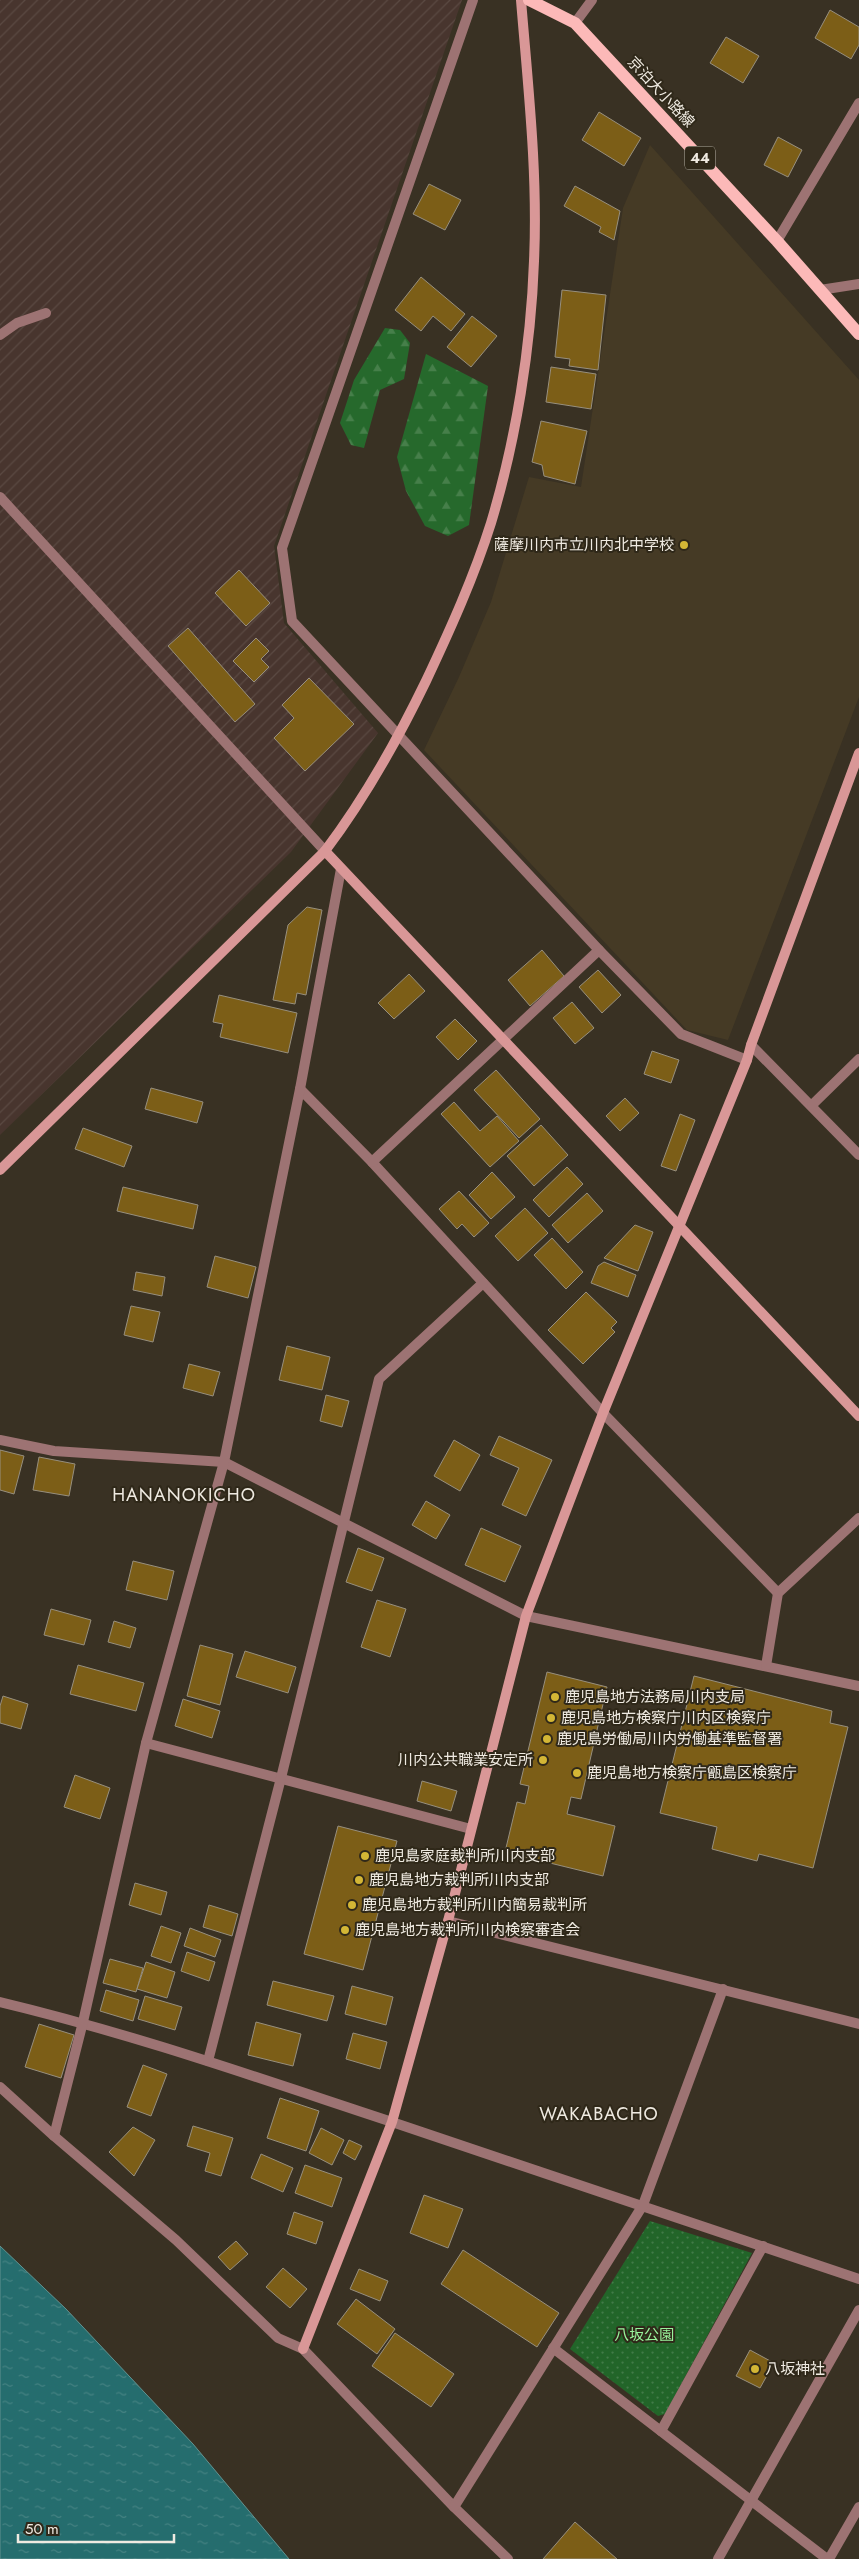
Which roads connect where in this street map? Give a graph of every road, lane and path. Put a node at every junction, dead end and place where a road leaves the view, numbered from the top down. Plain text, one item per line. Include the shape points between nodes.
1 (473, 0) edge
2 (521, 0) edge
3 (529, 0) edge
4 (592, 0) edge
5 (575, 23) junction
6 (859, 103) edge
7 (777, 241) junction
8 (859, 284) edge
9 (820, 290) junction
10 (46, 313) dead end
11 (859, 334) edge
12 (0, 335) edge
13 (0, 497) edge
14 (399, 736) junction
15 (859, 753) edge
16 (325, 851) junction
17 (341, 869) junction
18 (599, 950) junction
19 (505, 1040) junction
20 (750, 1045) junction
21 (859, 1059) edge
22 (747, 1060) junction
23 (300, 1090) junction
24 (812, 1105) junction
25 (859, 1155) edge
26 (372, 1162) junction
27 (0, 1170) edge
28 (678, 1227) junction
29 (483, 1283) junction
30 (603, 1413) junction
31 (859, 1416) edge
32 (0, 1440) edge
33 (224, 1462) junction
34 (859, 1518) edge
35 (343, 1521) junction
36 (778, 1593) junction
37 (526, 1616) junction
38 (766, 1666) junction
39 (859, 1686) edge
40 (146, 1743) junction
41 (281, 1778) junction
42 (471, 1829) junction
43 (448, 1921) junction
44 (723, 1989) junction
45 (0, 2002) edge
46 (83, 2022) junction
47 (859, 2024) edge
48 (208, 2061) junction
49 (0, 2087) edge
50 (392, 2122) junction
51 (54, 2136) junction
52 (643, 2205) junction
53 (763, 2246) junction
54 (859, 2279) edge
55 (859, 2310) edge
56 (553, 2348) junction
57 (303, 2349) junction
58 (661, 2431) junction
59 (750, 2500) junction
60 (859, 2506) edge
61 (454, 2507) junction
62 (508, 2559) edge
63 (718, 2559) edge
64 (828, 2559) edge

1 - 14 street via 282,548 292,621
2 - 14 street via 534,189 534,260 524,368 491,523 454,622
3 - 5 main road, 京泊大小路線 / 44
4 - 5 street
5 - 7 main road, 京泊大小路線 / 44
6 - 7 street
7 - 9 main road, 京泊大小路線 / 44
8 - 9 street
9 - 11 main road, 京泊大小路線 / 44
10 - 12 street via 17,323
13 - 16 street
14 - 16 street via 350,818
14 - 18 street
15 - 20 street
16 - 17 street
16 - 27 street
17 - 19 street
17 - 23 street
18 - 19 street
18 - 22 street via 681,1034
19 - 26 street
19 - 28 street
20 - 22 street
20 - 24 street
21 - 24 street
22 - 28 street
23 - 26 street
23 - 33 street
24 - 25 street
26 - 29 street
28 - 30 street
28 - 31 street
29 - 30 street
29 - 35 street via 379,1379
30 - 36 street
30 - 37 street
32 - 33 street via 54,1451
33 - 35 street
33 - 40 street
34 - 36 street
35 - 37 street
35 - 41 street
36 - 38 street
37 - 38 street
37 - 42 street
38 - 39 street
40 - 41 street
40 - 46 street
41 - 42 street
41 - 48 street
42 - 43 street
43 - 44 street via 668,1978
43 - 50 street
44 - 47 street
44 - 52 street
45 - 46 street
46 - 48 street
46 - 51 street
48 - 50 street
49 - 51 street
50 - 52 street
50 - 57 street
51 - 57 street via 176,2240 278,2338
52 - 53 street
52 - 56 street
53 - 54 street
53 - 58 street
55 - 59 street
56 - 58 street
56 - 61 street
57 - 61 street
58 - 59 street
59 - 63 street
59 - 64 street
60 - 64 street
61 - 62 street

